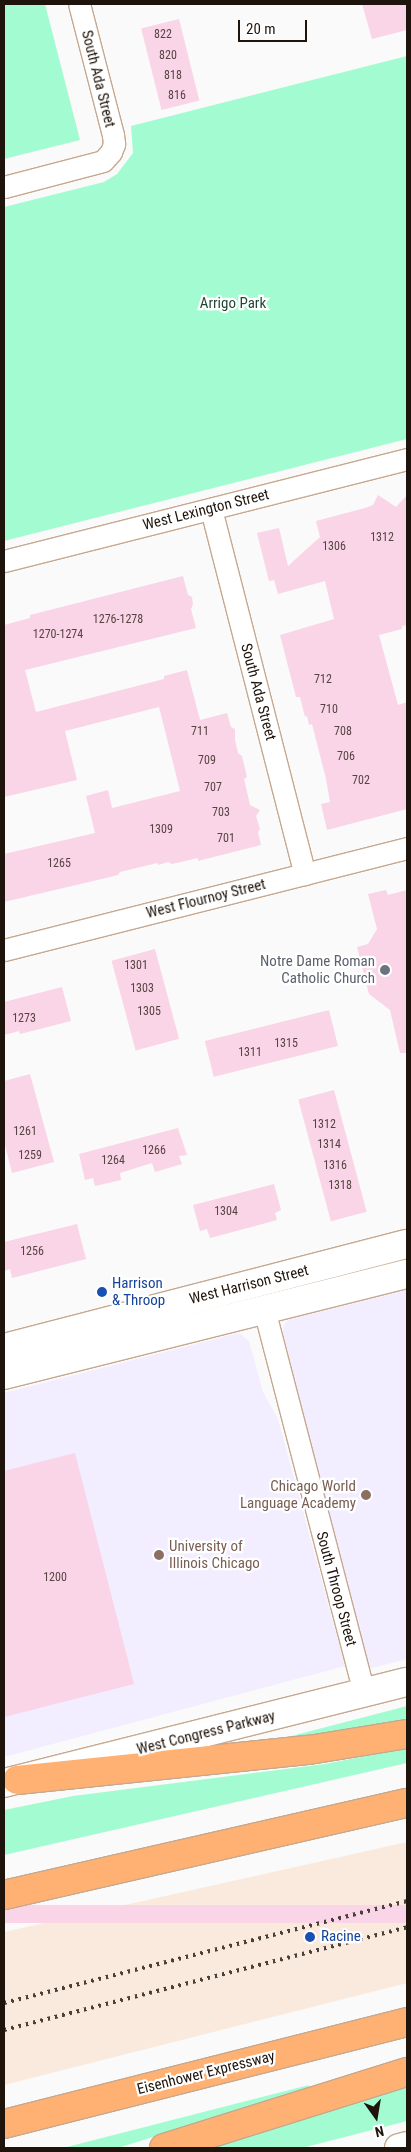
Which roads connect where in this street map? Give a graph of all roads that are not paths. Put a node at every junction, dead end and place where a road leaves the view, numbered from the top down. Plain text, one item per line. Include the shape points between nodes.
1 (79, 4) edge
2 (4, 187) edge
3 (407, 459) edge
4 (211, 509) junction
5 (4, 561) edge
6 (407, 848) edge
7 (305, 874) junction
8 (4, 950) edge
9 (407, 1244) edge
10 (407, 1274) edge
11 (264, 1309) junction
12 (4, 1348) edge
13 (4, 1375) edge
14 (407, 1682) edge
15 (364, 1694) junction
16 (407, 1734) edge
17 (10, 1781) edge
18 (407, 1803) edge
19 (4, 1895) edge
20 (407, 2022) edge
21 (407, 2072) edge
22 (4, 2124) edge
23 (407, 2146) edge
24 (164, 2148) edge
25 (399, 2148) edge

1 - 2 street, South Ada Street via 113,135 110,155 103,161
3 - 4 street, West Lexington Street
4 - 5 street, West Lexington Street
4 - 7 street, South Ada Street
6 - 7 street, West Flournoy Street
7 - 8 street, West Flournoy Street
9 - 12 main road, West Harrison Street
10 - 11 main road, West Harrison Street
11 - 13 main road, West Harrison Street
11 - 15 street, South Throop Street
14 - 15 main road, West Congress Parkway
15 - 17 main road, West Congress Parkway
16 - 17 highway via 301,1751
18 - 19 highway
20 - 22 highway, Eisenhower Expressway
21 - 24 highway
23 - 25 main road

